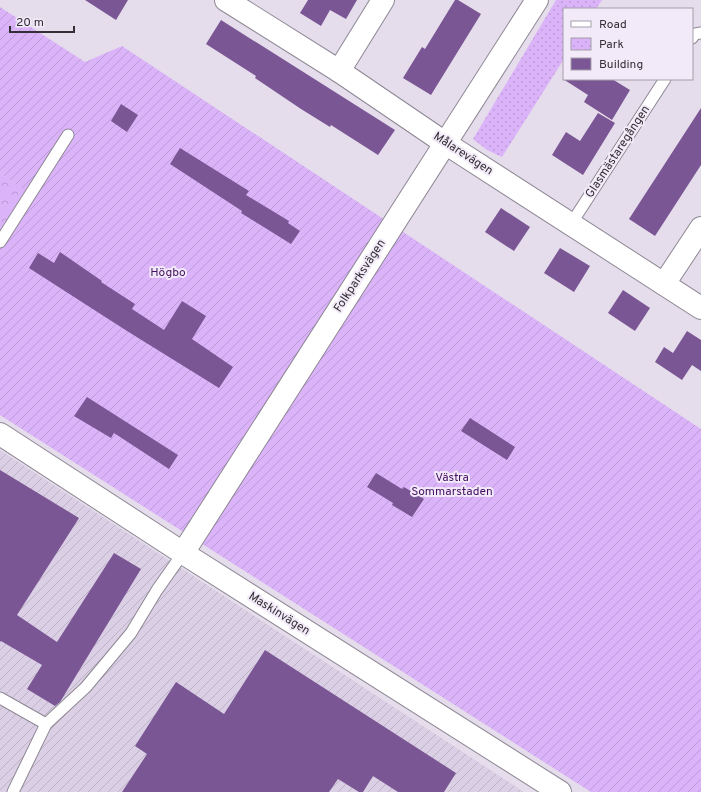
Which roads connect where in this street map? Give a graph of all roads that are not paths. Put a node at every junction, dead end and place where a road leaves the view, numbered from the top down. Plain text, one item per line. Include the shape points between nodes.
1 (226, 0) edge
2 (383, 0) edge
3 (536, 0) edge
4 (339, 70) junction
5 (664, 80) edge
6 (68, 135) dead end
7 (445, 143) junction
8 (571, 224) junction
9 (701, 228) edge
10 (0, 242) edge
11 (664, 284) junction
12 (701, 308) edge
13 (0, 434) edge
14 (183, 553) junction
15 (0, 698) edge
16 (46, 724) junction
17 (12, 792) edge
18 (560, 792) edge

1 - 4 street, Målarevägen
2 - 4 street
3 - 7 street, Folkparksvägen
4 - 7 street, Målarevägen
5 - 8 lane, Glasmästaregången
6 - 10 lane
7 - 8 street, Målarevägen
7 - 14 street, Folkparksvägen
8 - 11 street, Målarevägen
9 - 11 street
11 - 12 street, Målarevägen
13 - 14 street, Maskinvägen
14 - 16 lane via 131,633 86,687
14 - 18 street, Maskinvägen
15 - 16 lane
16 - 17 lane

